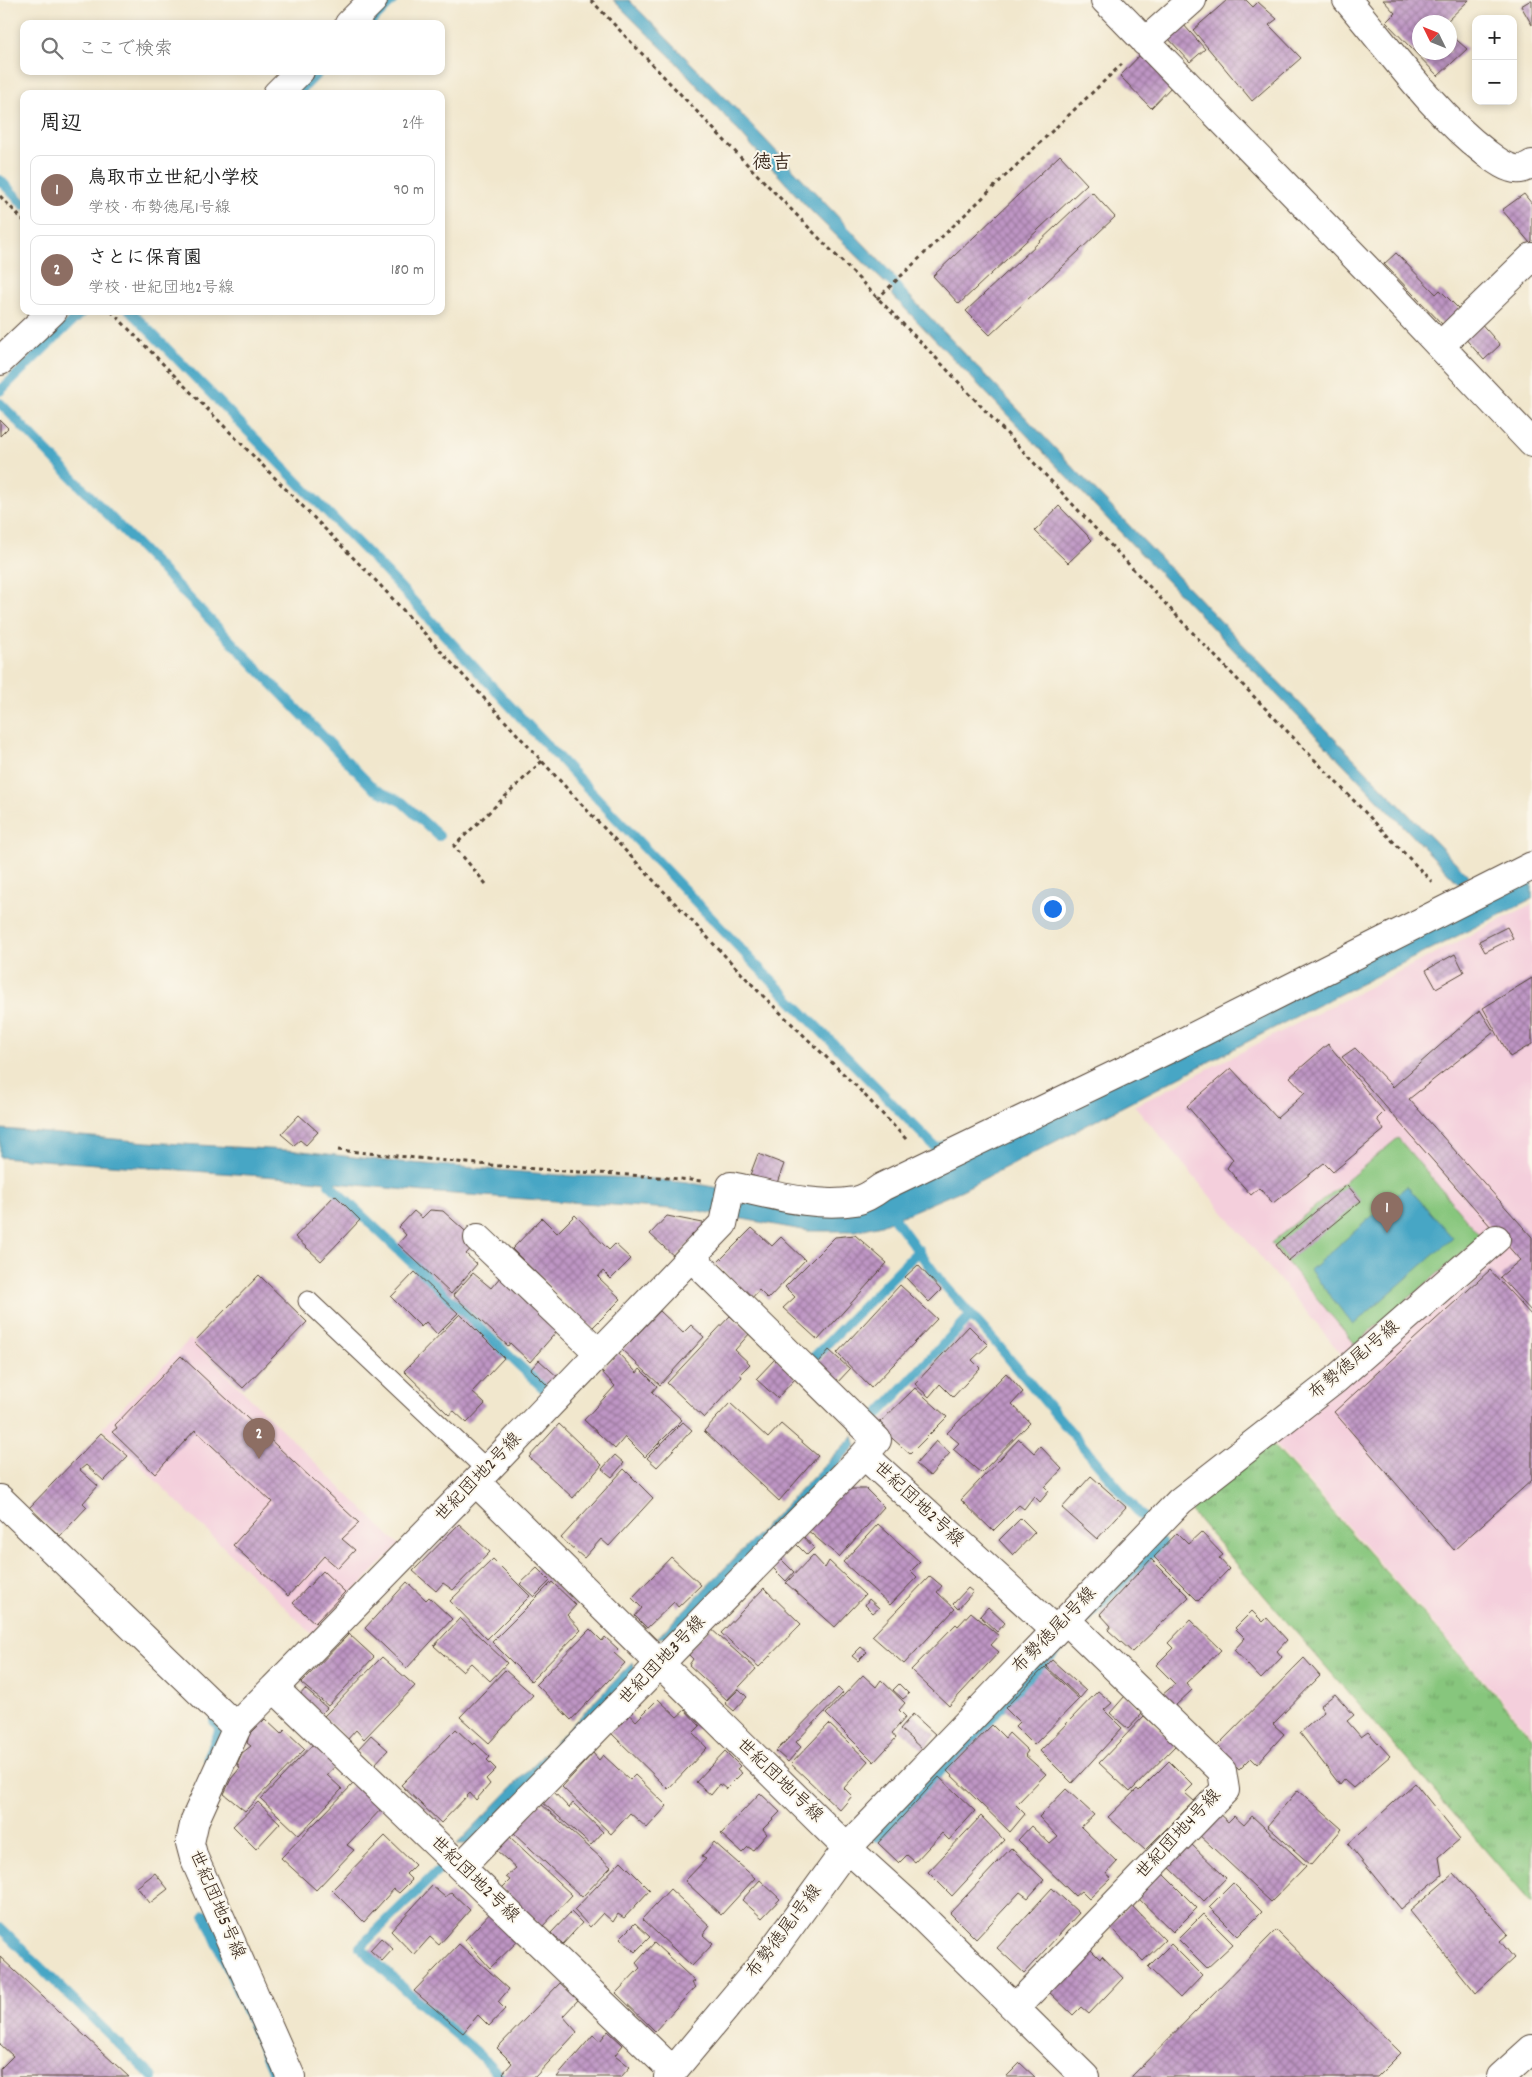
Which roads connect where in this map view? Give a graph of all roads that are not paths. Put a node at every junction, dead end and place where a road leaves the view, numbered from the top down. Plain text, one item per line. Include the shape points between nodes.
1 (374, 0) edge
2 (1105, 0) edge
3 (1192, 0) edge
4 (1347, 0) edge
5 (353, 20) edge
6 (1145, 42) junction
7 (296, 75) edge
8 (281, 90) edge
9 (1532, 164) edge
10 (1532, 257) edge
11 (49, 315) edge
12 (1440, 346) junction
13 (0, 361) edge
14 (1532, 443) edge
15 (1532, 866) edge
16 (478, 1238) dead end
17 (1496, 1239) dead end
18 (691, 1258) junction
19 (308, 1302) dead end
20 (599, 1353) junction
21 (864, 1455) junction
22 (482, 1476) junction
23 (0, 1499) edge
24 (1060, 1625) junction
25 (660, 1664) junction
26 (274, 1688) junction
27 (237, 1728) junction
28 (847, 1848) junction
29 (461, 1868) junction
30 (1015, 2008) junction
31 (1532, 2049) edge
32 (670, 2074) edge
33 (290, 2077) edge
34 (1086, 2077) edge
35 (1501, 2077) edge

1 - 5 street
2 - 6 street
3 - 6 street
4 - 9 street via 1472,142 1512,169 1522,170
6 - 12 street
7 - 8 street
10 - 12 street
11 - 13 street
12 - 14 street
15 - 18 street via 867,1197 855,1201 812,1201 731,1186 722,1224
16 - 20 street
17 - 24 street, 布勢徳尾1号線 via 1335,1380 1180,1501
18 - 20 street, 世紀団地2号線
18 - 21 street, 世紀団地2号線 via 877,1440
19 - 22 lane
20 - 22 street, 世紀団地2号線
21 - 24 street, 世紀団地2号線
21 - 25 street, 世紀団地3号線
22 - 25 street, 世紀団地1号線
22 - 26 street, 世紀団地2号線
23 - 27 street
24 - 28 street, 布勢徳尾1号線
24 - 30 street, 世紀団地4号線 via 1222,1771 1224,1790
25 - 28 street, 世紀団地1号線
25 - 29 street, 世紀団地3号線
26 - 27 street, 世紀団地5号線
26 - 29 street, 世紀団地2号線
27 - 33 street, 世紀団地5号線 via 195,1820 190,1843
28 - 30 street, 世紀団地1号線
28 - 32 street, 布勢徳尾1号線 via 764,1962
29 - 32 street, 世紀団地2号線
30 - 34 street, 世紀団地1号線
31 - 35 street

